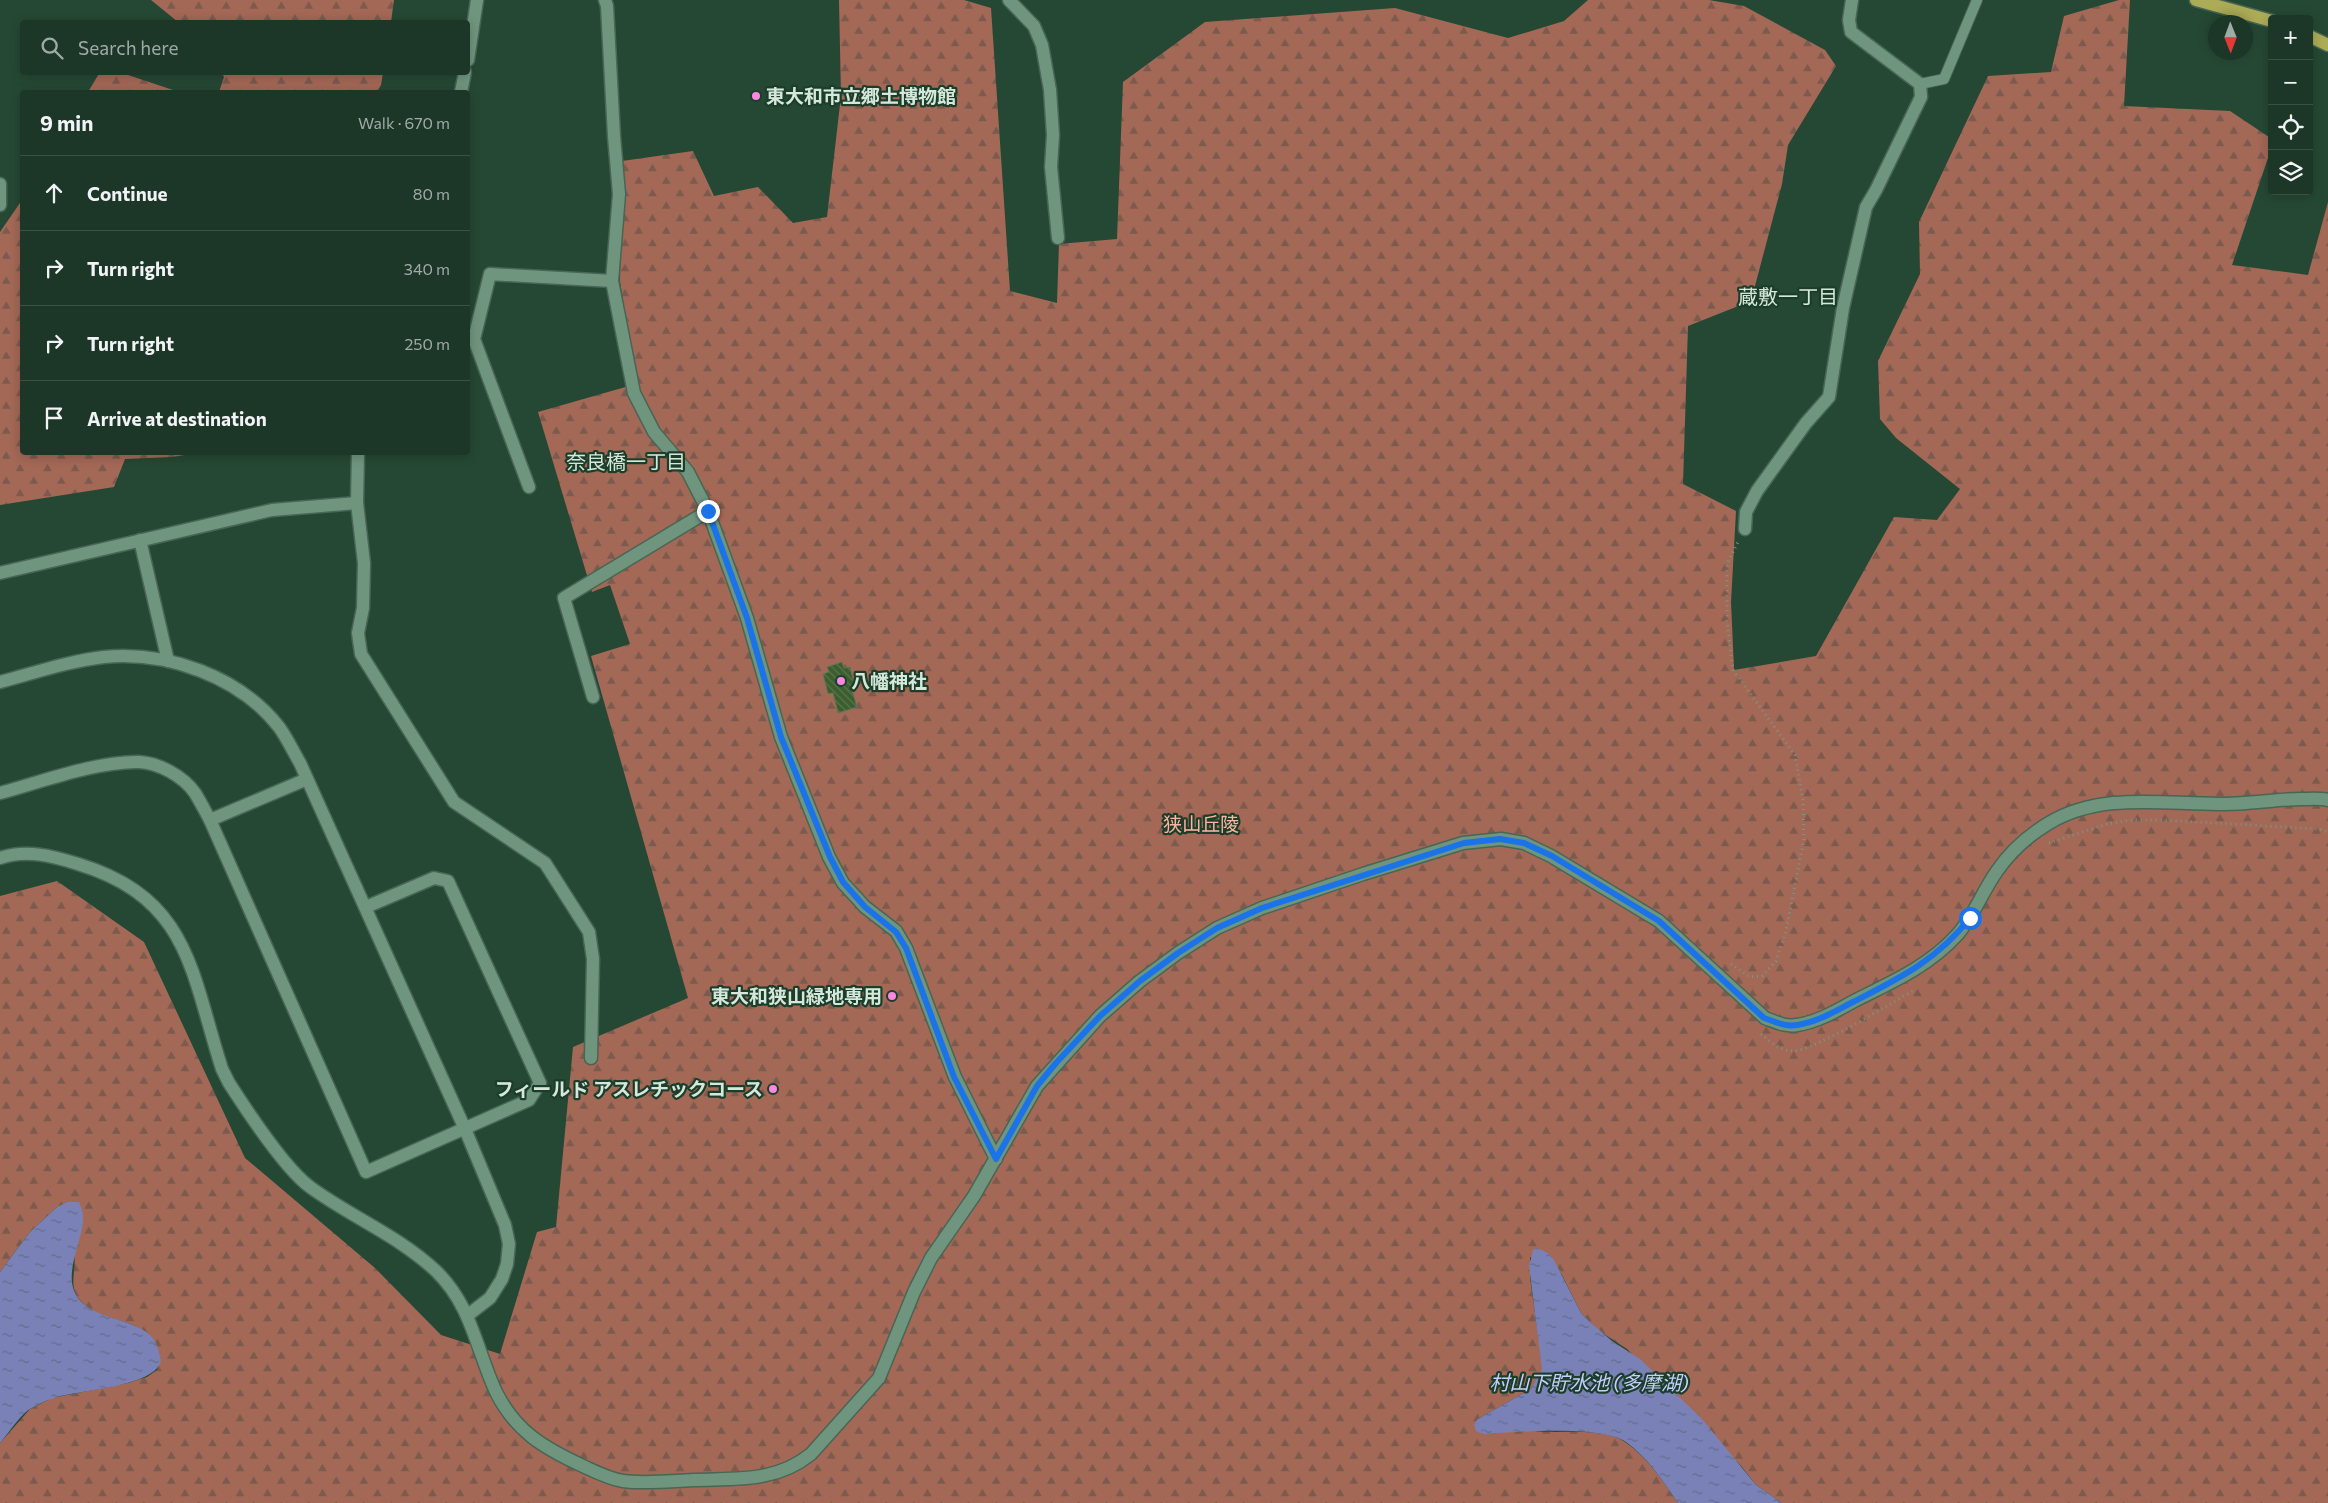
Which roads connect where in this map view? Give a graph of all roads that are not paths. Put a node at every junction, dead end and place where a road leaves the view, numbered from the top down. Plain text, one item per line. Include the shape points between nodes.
1 (477, 0) edge
2 (605, 0) edge
3 (1008, 0) edge
4 (1852, 0) edge
5 (1977, 0) edge
6 (2196, 0) edge
7 (2268, 20) edge
8 (2313, 38) edge
9 (2328, 45) edge
10 (470, 47) edge
11 (465, 75) edge
12 (1920, 84) junction
13 (462, 90) edge
14 (0, 184) edge
15 (0, 205) edge
16 (1058, 238) dead end
17 (612, 281) junction
18 (358, 455) edge
19 (529, 487) dead end
20 (357, 503) junction
21 (708, 511) junction
22 (1746, 528) road end
23 (140, 540) junction
24 (0, 573) edge
25 (168, 660) junction
26 (0, 682) edge
27 (593, 697) dead end
28 (307, 779) junction
29 (0, 793) edge
30 (2328, 800) edge
31 (210, 820) junction
32 (0, 858) edge
33 (366, 907) junction
34 (591, 1058) dead end
35 (465, 1129) junction
36 (996, 1159) junction
37 (468, 1315) junction

1 - 10 street
2 - 17 street via 608,6 619,194
3 - 16 street via 1034,26 1042,45 1050,90 1051,167
4 - 12 street via 1851,32
5 - 12 lane via 1944,79
6 - 7 main road
8 - 9 main road
11 - 13 street
12 - 22 street via 1921,97 1866,207 1843,308 1829,396 1757,491 1746,512
14 - 15 street
17 - 19 street via 490,274 474,339
17 - 21 street via 634,393 654,432 688,472
18 - 20 street
20 - 23 street via 272,510
20 - 34 street via 364,563 363,608 358,633 361,654 454,802 545,863 588,932 593,959
21 - 27 street via 564,598
21 - 36 street via 747,618 781,737 826,848 843,882 865,907 896,932 906,948 954,1077
23 - 24 street
23 - 25 street
25 - 26 street via 130,656 102,658
25 - 28 street via 216,678 258,706 279,727
28 - 31 street
28 - 33 street
29 - 31 street via 117,763 140,762 156,766 181,780 194,792
30 - 36 street via 2286,799 2220,804 2131,801 2082,810 2050,822 2011,854 1996,872 1970,918 1940,952 1897,980 1825,1016 1785,1026 1764,1018 1659,921 1552,856 1524,843 1500,839 1464,843 1262,908 1217,928 1178,953 1100,1016 1056,1063 1037,1086
31 - 35 street via 366,1172
32 - 37 street via 50,855 118,878 148,898 182,942 228,1083 285,1162 309,1186 418,1255 452,1288
33 - 35 street
33 - 35 street via 434,878 448,881 540,1083 529,1100
35 - 37 street via 503,1218 509,1244 502,1279 490,1298
36 - 37 street via 931,1258 879,1378 811,1454 800,1463 771,1476 622,1481 548,1449 511,1417 496,1392

